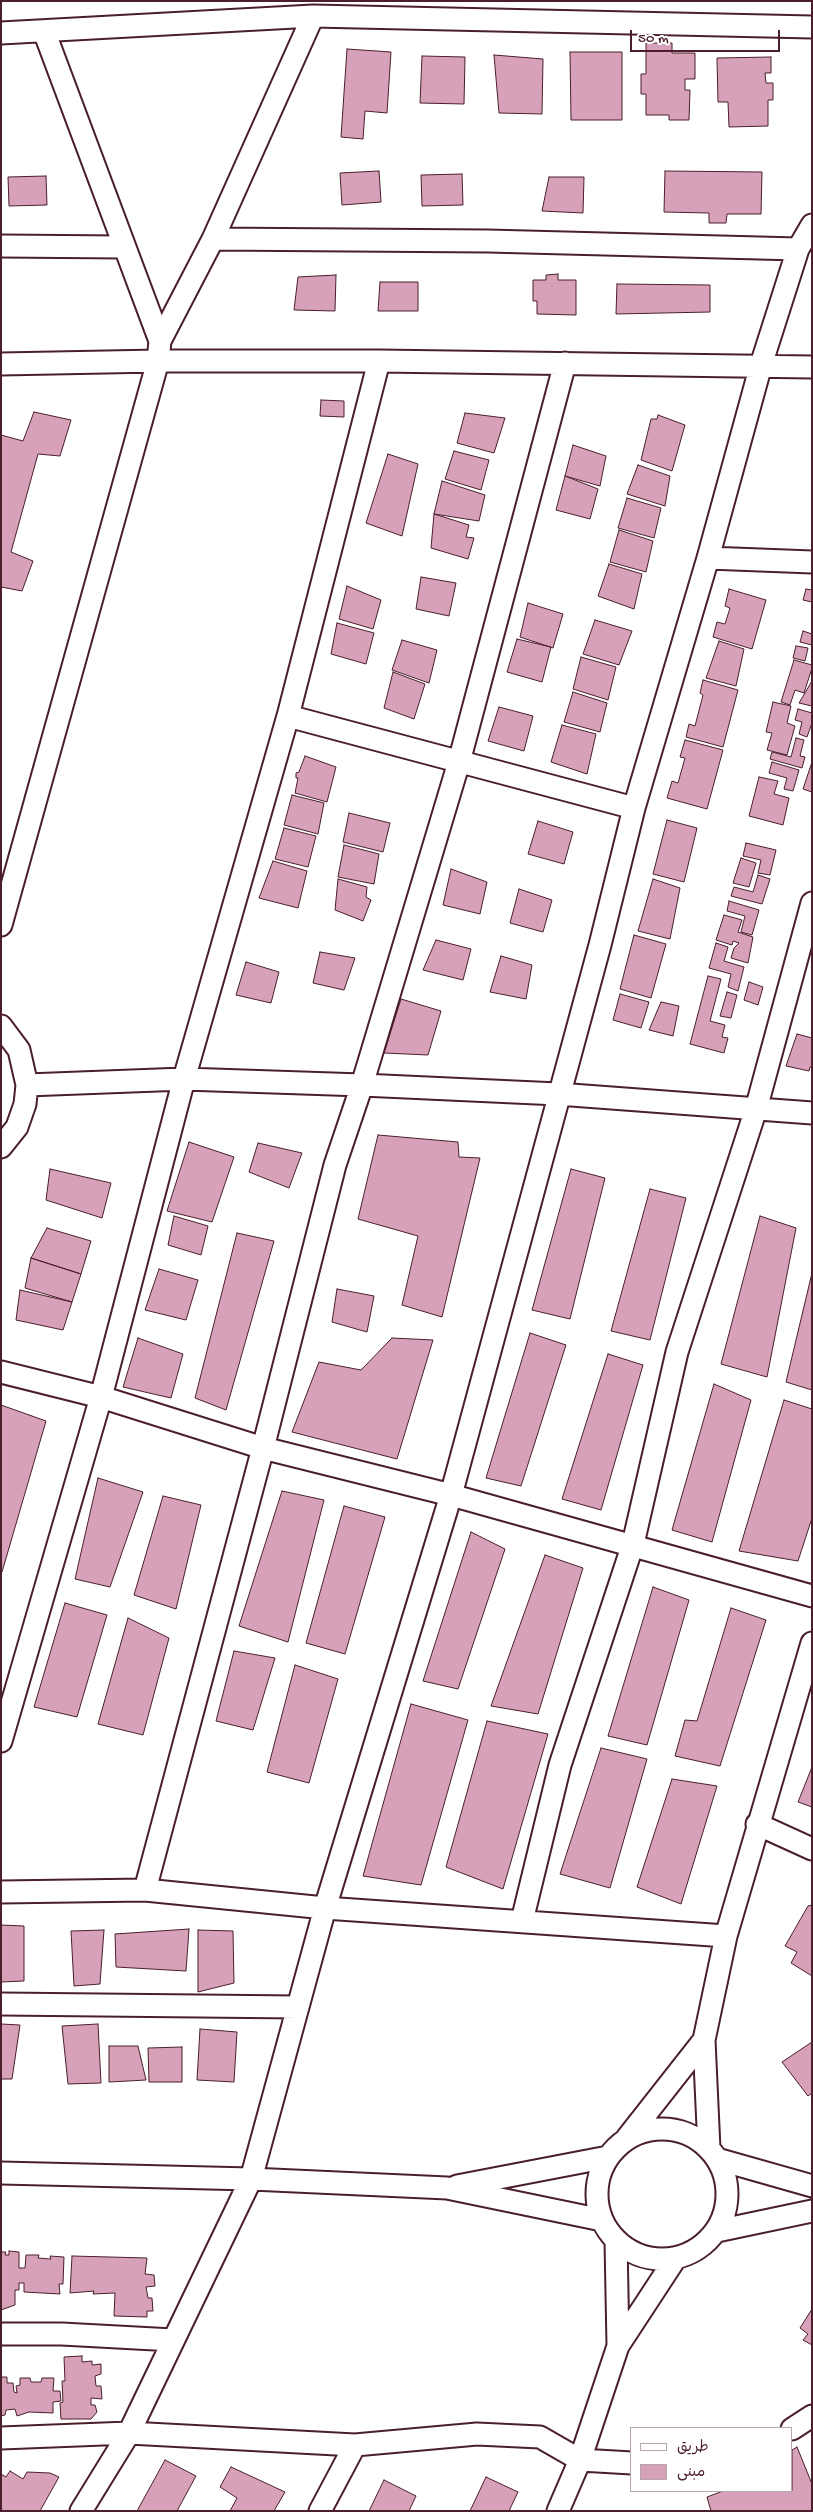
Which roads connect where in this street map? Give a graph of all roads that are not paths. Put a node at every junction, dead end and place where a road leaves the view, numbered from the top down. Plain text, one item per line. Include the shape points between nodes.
1 (313, 16) junction
2 (812, 27) edge
3 (44, 32) junction
4 (1, 33) edge
5 (812, 225) edge
6 (213, 239) junction
7 (1, 246) edge
8 (123, 247) junction
9 (798, 249) junction
10 (159, 351) junction
11 (379, 361) junction
12 (565, 363) junction
13 (1, 364) edge
14 (761, 365) junction
15 (812, 367) edge
16 (708, 558) junction
17 (812, 562) edge
18 (288, 716) junction
19 (459, 762) junction
20 (634, 808) junction
21 (812, 903) edge
22 (1, 925) edge
23 (1, 1026) edge
24 (184, 1079) junction
25 (27, 1085) junction
26 (362, 1085) junction
27 (558, 1094) junction
28 (756, 1109) junction
29 (812, 1113) edge
30 (1, 1147) edge
31 (1, 1372) edge
32 (101, 1397) junction
33 (263, 1448) junction
34 (451, 1495) junction
35 (633, 1544) junction
36 (812, 1596) edge
37 (812, 1643) edge
38 (1, 1741) edge
39 (758, 1824) junction
40 (812, 1849) edge
41 (145, 1890) junction
42 (1, 1892) edge
43 (325, 1908) junction
44 (522, 1920) junction
45 (726, 1936) junction
46 (1, 2004) edge
47 (298, 2007) junction
48 (704, 2040) junction
49 (627, 2139) junction
50 (713, 2154) junction
51 (608, 2157) junction
52 (1, 2173) edge
53 (251, 2179) junction
54 (812, 2186) edge
55 (447, 2188) junction
56 (812, 2211) edge
57 (602, 2220) junction
58 (717, 2231) junction
59 (616, 2241) junction
60 (675, 2259) junction
61 (1, 2334) edge
62 (173, 2340) junction
63 (618, 2346) junction
64 (812, 2416) edge
65 (793, 2428) edge
66 (129, 2433) junction
67 (1, 2438) edge
68 (355, 2445) junction
69 (580, 2460) junction
70 (630, 2463) edge
71 (81, 2511) edge
72 (320, 2511) edge
73 (558, 2511) edge

1 - 2 street
1 - 3 street
1 - 6 street
3 - 4 street
3 - 8 street
5 - 9 street
6 - 9 street via 488,241
6 - 10 street
7 - 8 street
8 - 10 street
9 - 14 street
10 - 11 street
10 - 13 street
10 - 22 street
11 - 12 street
11 - 18 street
12 - 14 street
12 - 19 street
14 - 15 street
14 - 16 street
16 - 17 street
16 - 20 street
18 - 19 street
18 - 24 street
19 - 20 street
19 - 26 street
20 - 27 street
21 - 28 street
23 - 25 street via 19,1050
24 - 25 street
24 - 26 street
24 - 32 street
25 - 30 street via 26,1104 17,1128
26 - 27 street
26 - 33 street via 335,1165
27 - 28 street
27 - 34 street
28 - 29 street
28 - 35 street via 677,1352
31 - 32 street
32 - 33 street
32 - 38 street
33 - 34 street
33 - 41 street
34 - 35 street
34 - 43 street
35 - 36 street
35 - 44 street via 560,1765
37 - 39 street
39 - 40 street
39 - 45 street
41 - 42 street
41 - 43 street
43 - 44 street
43 - 47 street
44 - 45 street
45 - 48 street
46 - 47 street
47 - 53 street
48 - 49 street
48 - 50 street
49 - 50 street via 652,2129 664,2129 689,2135
49 - 51 street
50 - 54 street
50 - 58 street via 723,2170 727,2194
51 - 55 street
51 - 57 street via 597,2188
52 - 53 street
53 - 55 street
53 - 62 street
55 - 57 street
56 - 58 street
57 - 59 street
58 - 60 street via 699,2249
59 - 60 street via 649,2259
59 - 63 street
60 - 63 street
61 - 62 street
62 - 66 street
63 - 69 street
64 - 65 street
66 - 67 street
66 - 68 street
66 - 71 street
68 - 69 street via 477,2434 540,2437
68 - 72 street
69 - 70 street
69 - 73 street

